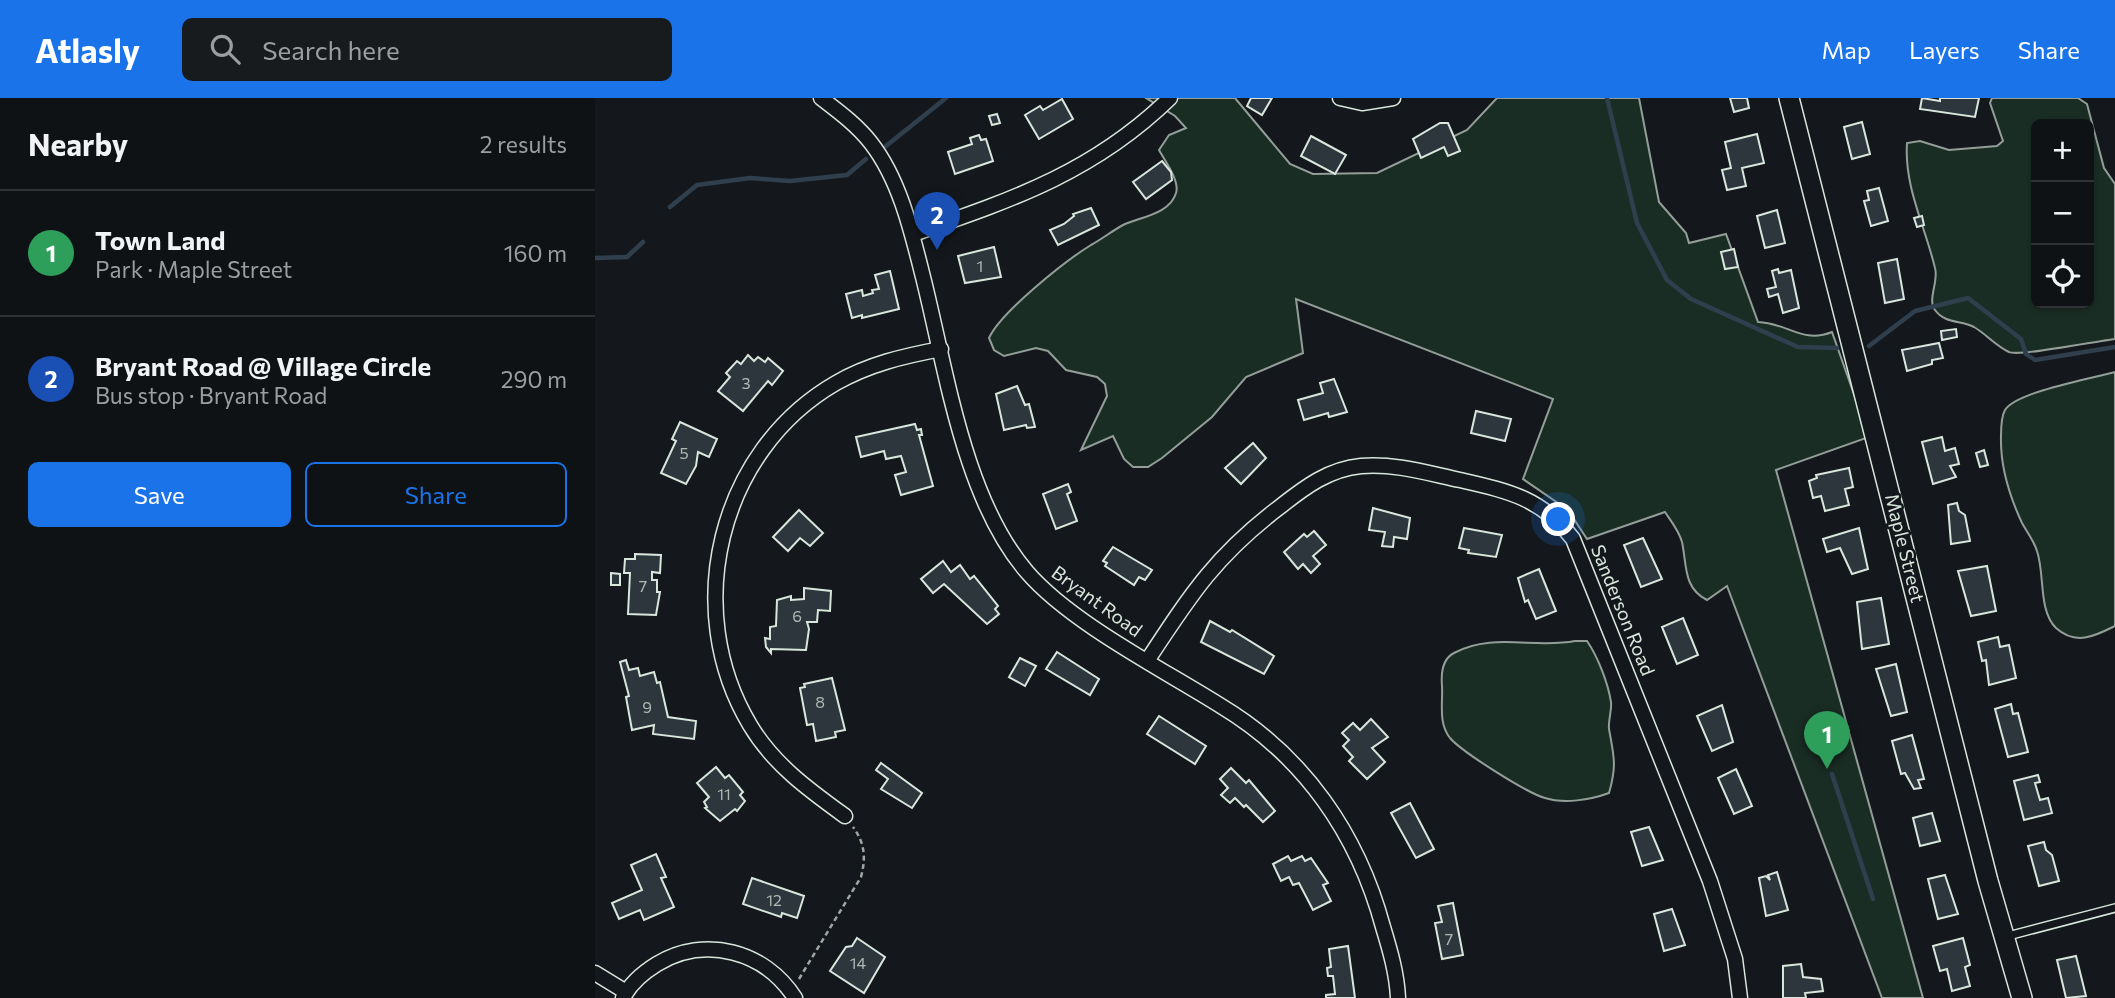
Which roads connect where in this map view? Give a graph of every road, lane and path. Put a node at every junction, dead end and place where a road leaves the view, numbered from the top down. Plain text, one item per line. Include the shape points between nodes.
1 (821, 98) edge
2 (1170, 98) edge
3 (1341, 98) edge
4 (1392, 98) edge
5 (1789, 98) edge
6 (913, 234) junction
7 (941, 349) junction
8 (1147, 661) junction
9 (845, 816) joint
10 (2115, 908) edge
11 (2005, 937) junction
12 (595, 973) edge
13 (792, 993) edge
14 (625, 995) edge
15 (1398, 998) edge
16 (1739, 998) edge
17 (2022, 998) edge

1 - 6 street, Bryant Road via 871,143 894,184
2 - 6 street via 1109,149 1067,175
3 - 4 street via 1362,103
5 - 11 main road, Maple Street
6 - 7 street, Bryant Road
7 - 8 street, Bryant Road via 975,483 1007,542 1027,572 1055,598
7 - 9 street via 858,372 794,415 775,433 746,476 719,548 716,625 724,666 738,702 751,727 784,768
8 - 15 street, Bryant Road via 1267,738 1336,816 1362,860 1378,906
8 - 16 street, Sanderson Road via 1196,586 1230,548 1306,487 1338,471 1394,466 1499,489 1545,509 1573,539 1676,790 1735,959
9 - 13 path via 863,845 861,877
10 - 11 lane
11 - 17 main road, Maple Street
12 - 14 street
13 - 14 street via 757,961 703,948 661,962

